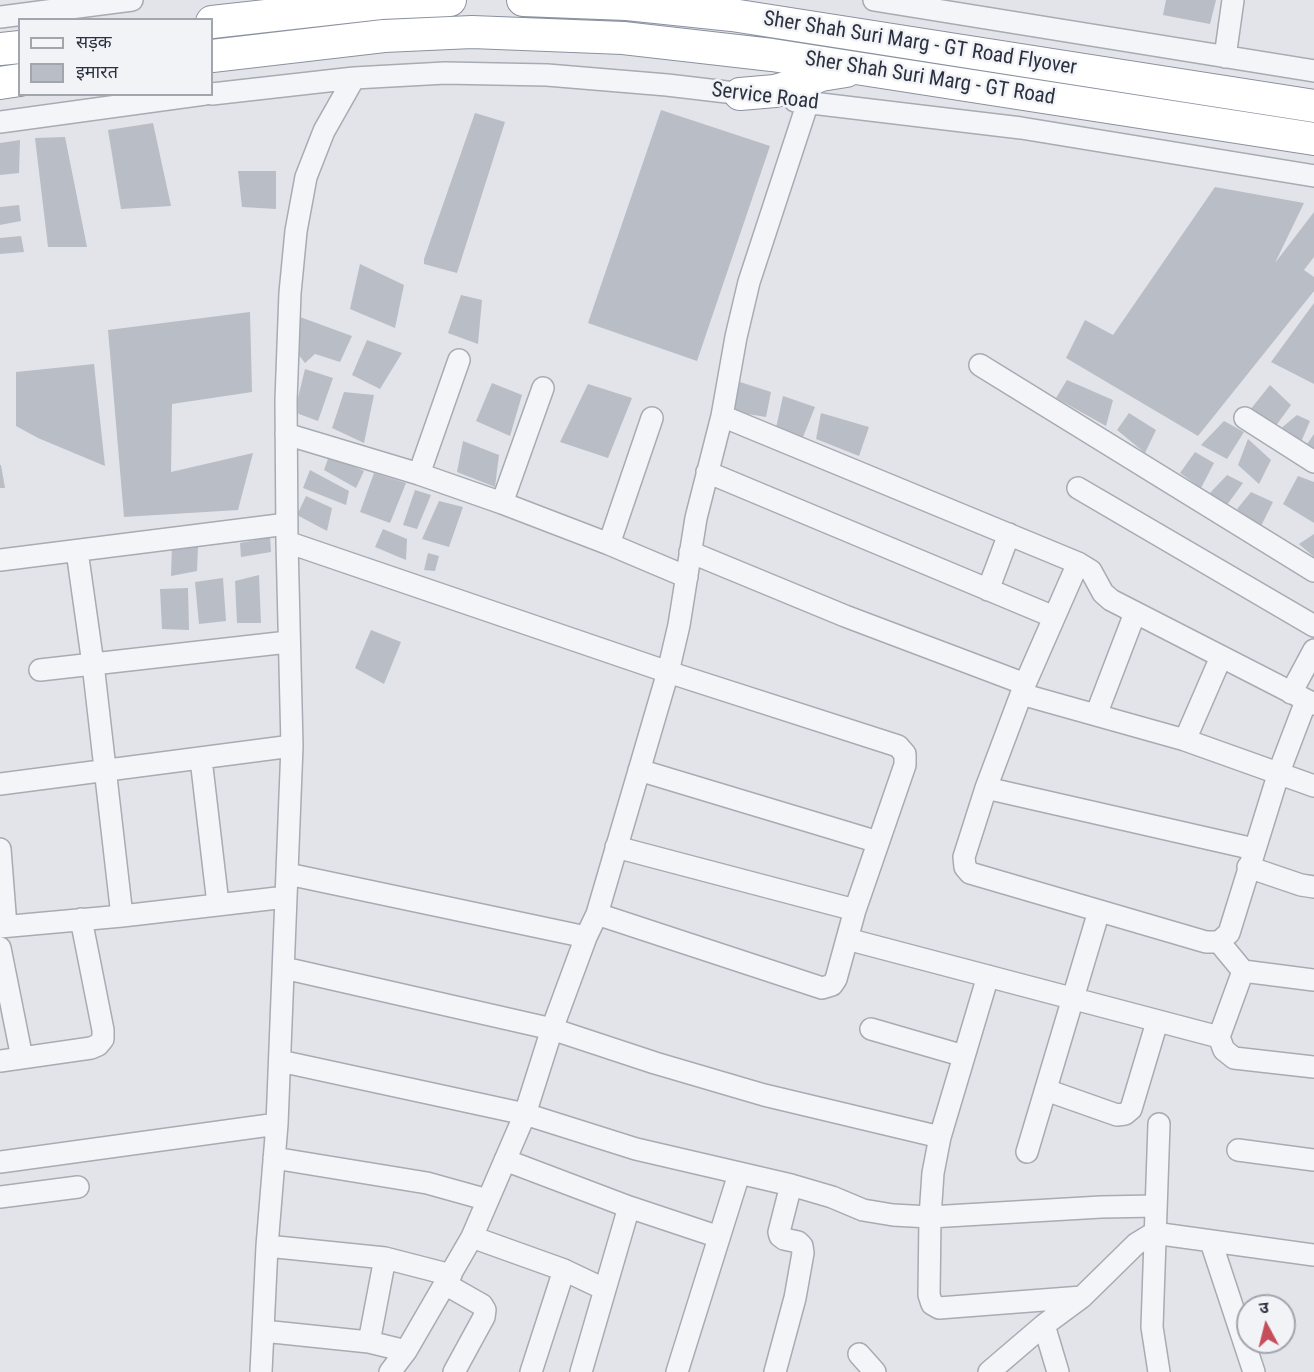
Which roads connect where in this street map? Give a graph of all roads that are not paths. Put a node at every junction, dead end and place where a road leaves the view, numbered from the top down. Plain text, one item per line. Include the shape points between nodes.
1 (132, 0) edge
2 (450, 0) edge
3 (523, 0) edge
4 (880, 0) edge
5 (1233, 0) edge
6 (0, 17) edge
7 (213, 22) edge
8 (18, 47) edge
9 (0, 49) edge
10 (772, 55) joint
11 (213, 56) edge
12 (1225, 57) junction
13 (1314, 71) edge
14 (879, 72) junction
15 (354, 78) junction
16 (18, 81) edge
17 (0, 83) edge
18 (213, 94) edge
19 (740, 94) junction
20 (191, 96) edge
21 (808, 102) junction
22 (1089, 103) joint
23 (1314, 106) edge
24 (0, 122) edge
25 (1314, 139) edge
26 (1314, 176) edge
27 (459, 360) dead end
28 (980, 365) dead end
29 (543, 388) dead end
30 (722, 416) junction
31 (652, 418) dead end
32 (1245, 418) dead end
33 (286, 434) junction
34 (1314, 462) edge
35 (707, 472) junction
36 (419, 474) junction
37 (1078, 488) dead end
38 (502, 503) junction
39 (287, 533) junction
40 (1009, 534) junction
41 (609, 544) junction
42 (77, 551) junction
43 (690, 552) junction
44 (0, 560) edge
45 (1078, 563) junction
46 (1314, 571) edge
47 (687, 577) junction
48 (988, 590) junction
49 (1135, 613) junction
50 (1054, 617) junction
51 (1314, 626) edge
52 (288, 642) junction
53 (1314, 650) edge
54 (1221, 657) junction
55 (93, 664) junction
56 (40, 670) dead end
57 (668, 672) junction
58 (1023, 689) junction
59 (1303, 699) edge
60 (1096, 715) junction
61 (1185, 740) junction
62 (292, 746) junction
63 (201, 759) junction
64 (639, 770) junction
65 (104, 771) junction
66 (1279, 772) junction
67 (0, 784) edge
68 (1314, 786) edge
69 (986, 788) junction
70 (878, 842) junction
71 (616, 847) junction
72 (0, 849) edge
73 (1251, 858) junction
74 (288, 874) junction
75 (1314, 887) edge
76 (286, 897) junction
77 (218, 904) junction
78 (855, 910) junction
79 (1099, 911) junction
80 (597, 914) junction
81 (122, 916) junction
82 (81, 919) junction
83 (3, 926) edge
84 (586, 937) junction
85 (848, 939) junction
86 (1219, 942) junction
87 (0, 948) edge
88 (284, 968) junction
89 (1243, 971) junction
90 (988, 976) junction
91 (1314, 980) edge
92 (1074, 999) junction
93 (1157, 1022) junction
94 (552, 1029) junction
95 (872, 1029) dead end
96 (1219, 1037) junction
97 (964, 1056) junction
98 (22, 1058) junction
99 (0, 1060) edge
100 (280, 1061) junction
101 (1314, 1067) edge
102 (1046, 1090) junction
103 (525, 1114) junction
104 (277, 1124) junction
105 (1159, 1124) dead end
106 (940, 1137) junction
107 (1238, 1150) dead end
108 (1027, 1152) dead end
109 (274, 1158) junction
110 (505, 1160) junction
111 (1314, 1160) edge
112 (0, 1162) edge
113 (739, 1174) junction
114 (791, 1185) junction
115 (78, 1188) dead end
116 (0, 1197) edge
117 (488, 1200) junction
118 (1156, 1206) junction
119 (629, 1207) junction
120 (930, 1217) junction
121 (1154, 1233) junction
122 (472, 1238) junction
123 (719, 1238) junction
124 (1211, 1242) junction
125 (267, 1246) junction
126 (1314, 1255) edge
127 (385, 1258) junction
128 (564, 1270) junction
129 (448, 1280) junction
130 (604, 1289) junction
131 (1082, 1297) junction
132 (1044, 1325) junction
133 (263, 1331) junction
134 (369, 1342) junction
135 (406, 1351) junction
136 (859, 1354) dead end
137 (261, 1372) edge
138 (390, 1372) edge
139 (454, 1372) edge
140 (531, 1372) edge
141 (581, 1372) edge
142 (677, 1372) edge
143 (775, 1372) edge
144 (875, 1372) edge
145 (989, 1372) edge
146 (1058, 1372) edge
147 (1159, 1372) edge
148 (1254, 1372) edge

1 - 6 street
2 - 7 highway via 381,3
3 - 23 highway, Sher Shah Suri Marg - GT Road Flyover via 627,4 732,15
4 - 12 street
5 - 12 street
8 - 9 highway
10 - 11 highway, Sher Shah Suri Marg - GT Road Flyover via 623,38 472,33 384,36
10 - 14 highway, Sher Shah Suri Marg - GT Road
12 - 13 street
14 - 19 highway via 838,71 775,91
14 - 22 highway, Sher Shah Suri Marg - GT Road
15 - 18 street, Service Road
15 - 19 street, Service Road via 445,73 547,75
15 - 33 street via 324,131 306,177 290,293
16 - 17 highway
19 - 21 street, Service Road
20 - 24 street
21 - 26 street, Service Road via 1021,128
21 - 30 street via 749,282
22 - 25 highway, Sher Shah Suri Marg - GT Road Flyover
27 - 36 street
28 - 46 street
29 - 38 street
30 - 35 street
30 - 40 street
31 - 41 street
32 - 34 street
33 - 36 street
33 - 39 street
35 - 43 street
35 - 48 street
36 - 38 street
37 - 51 street
38 - 41 street
39 - 42 street
39 - 52 street
39 - 57 street
40 - 45 street
40 - 48 street
41 - 47 street
42 - 44 street
42 - 55 street
43 - 47 street
43 - 58 street
45 - 49 street via 1091,571 1103,593
45 - 50 street
47 - 57 street
48 - 50 street
49 - 54 street
49 - 60 street
50 - 58 street
52 - 55 street
52 - 62 street
53 - 59 street
54 - 59 street
54 - 61 street
55 - 56 street
55 - 65 street
57 - 64 street
57 - 70 street via 898,746 905,754 905,765
58 - 60 street
58 - 69 street
59 - 66 street
60 - 61 street
61 - 66 street
62 - 63 street
62 - 74 street
63 - 65 street
63 - 77 street
64 - 70 street
64 - 71 street
65 - 67 street
65 - 81 street
66 - 68 street
66 - 73 street
69 - 73 street
69 - 79 street via 964,857 970,873
70 - 78 street
71 - 78 street
71 - 80 street
72 - 83 street
73 - 75 street via 1301,885
73 - 86 street via 1229,933
74 - 76 street
74 - 84 street
76 - 77 street
76 - 88 street
77 - 81 street
78 - 85 street
79 - 86 street via 1206,942
79 - 92 street
80 - 84 street
80 - 85 street via 822,988 832,985
81 - 82 street
82 - 83 street
82 - 98 street via 103,1039 91,1048
84 - 94 street
85 - 90 street
86 - 89 street
87 - 98 street
88 - 94 street
88 - 100 street
89 - 91 street
89 - 96 street
90 - 92 street
90 - 97 street
92 - 93 street
92 - 102 street
93 - 96 street
93 - 102 street via 1131,1109 1125,1114 1117,1115
94 - 103 street
94 - 106 street via 764,1095
95 - 97 street
96 - 101 street via 1224,1050 1234,1058
97 - 106 street
98 - 99 street
100 - 103 street
100 - 104 street
102 - 108 street
103 - 110 street
103 - 113 street via 636,1149
104 - 109 street
104 - 112 street
105 - 118 street
106 - 120 street
107 - 111 street
109 - 117 street via 427,1184
109 - 125 street
110 - 117 street
110 - 119 street
113 - 114 street
113 - 123 street
114 - 120 street via 863,1210
114 - 143 street via 779,1232 784,1239 798,1242 803,1253
115 - 116 street
117 - 122 street
118 - 120 street
118 - 121 street
119 - 123 street
119 - 130 street
120 - 131 street via 929,1295 932,1304 939,1308
121 - 124 street
121 - 131 street via 1136,1244
121 - 147 street via 1152,1327
122 - 128 street
122 - 129 street
123 - 142 street
124 - 126 street
124 - 148 street
125 - 127 street
125 - 133 street
127 - 129 street
127 - 134 street
128 - 130 street
128 - 140 street
129 - 135 street
129 - 139 street via 485,1310
130 - 141 street
131 - 132 street
132 - 145 street
132 - 146 street
133 - 134 street
133 - 137 street
134 - 135 street
135 - 138 street
136 - 144 street

